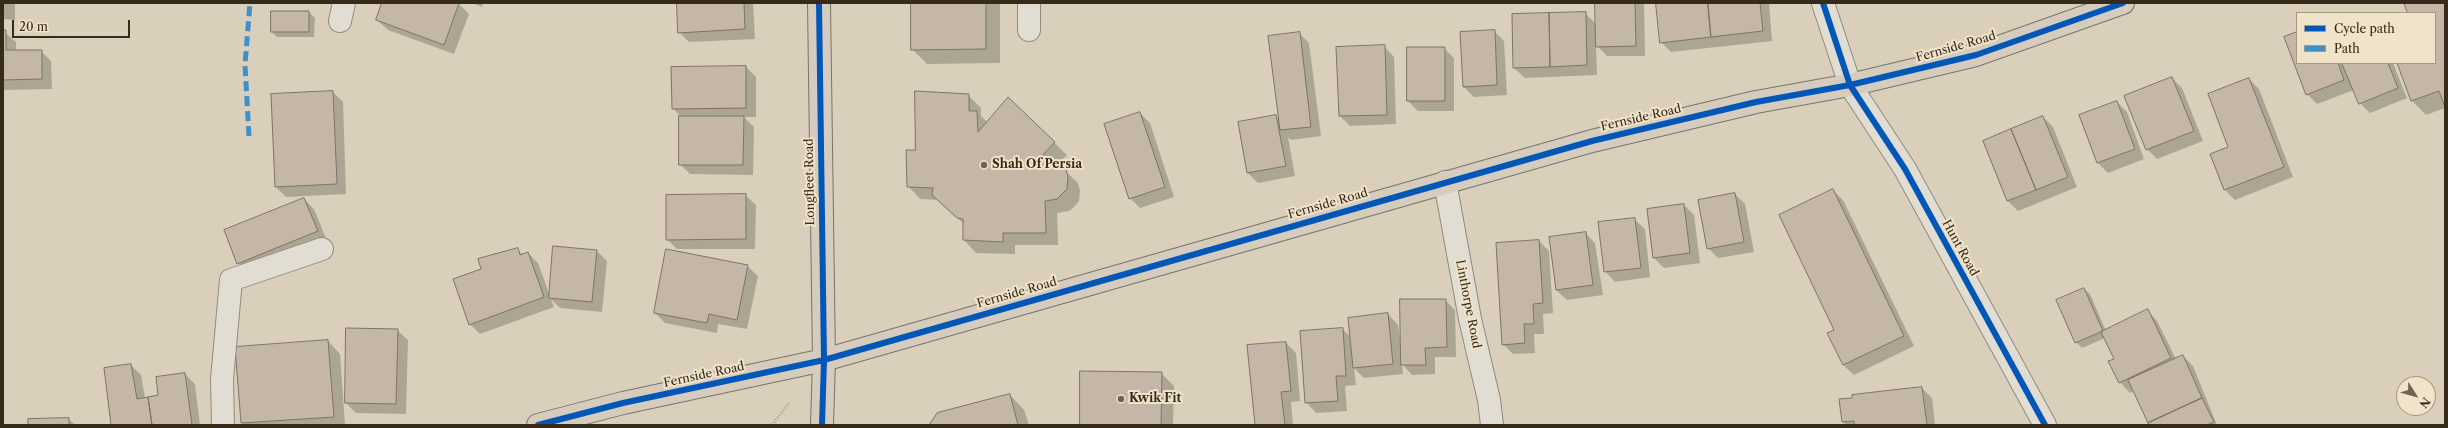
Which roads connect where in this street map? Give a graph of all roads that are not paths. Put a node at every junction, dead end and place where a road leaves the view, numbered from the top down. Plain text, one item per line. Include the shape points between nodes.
1 (820, 3) edge
2 (1029, 3) edge
3 (1823, 3) edge
4 (2123, 3) edge
5 (1029, 30) dead end
6 (1850, 85) junction
7 (1445, 182) junction
8 (322, 249) dead end
9 (824, 360) junction
10 (222, 425) edge
11 (538, 425) edge
12 (822, 425) edge
13 (1492, 425) edge
14 (2045, 425) edge

1 - 9 main road, Longfleet Road
2 - 5 street
3 - 6 street, Hunt Road
4 - 6 main road, Fernside Road via 1976,54
6 - 7 main road, Fernside Road via 1756,102 1614,136
6 - 14 street, Hunt Road via 1905,169
7 - 9 main road, Fernside Road
7 - 13 street, Linthorpe Road
8 - 10 street via 230,280 222,379
9 - 11 main road, Fernside Road
9 - 12 main road, Longfleet Road

